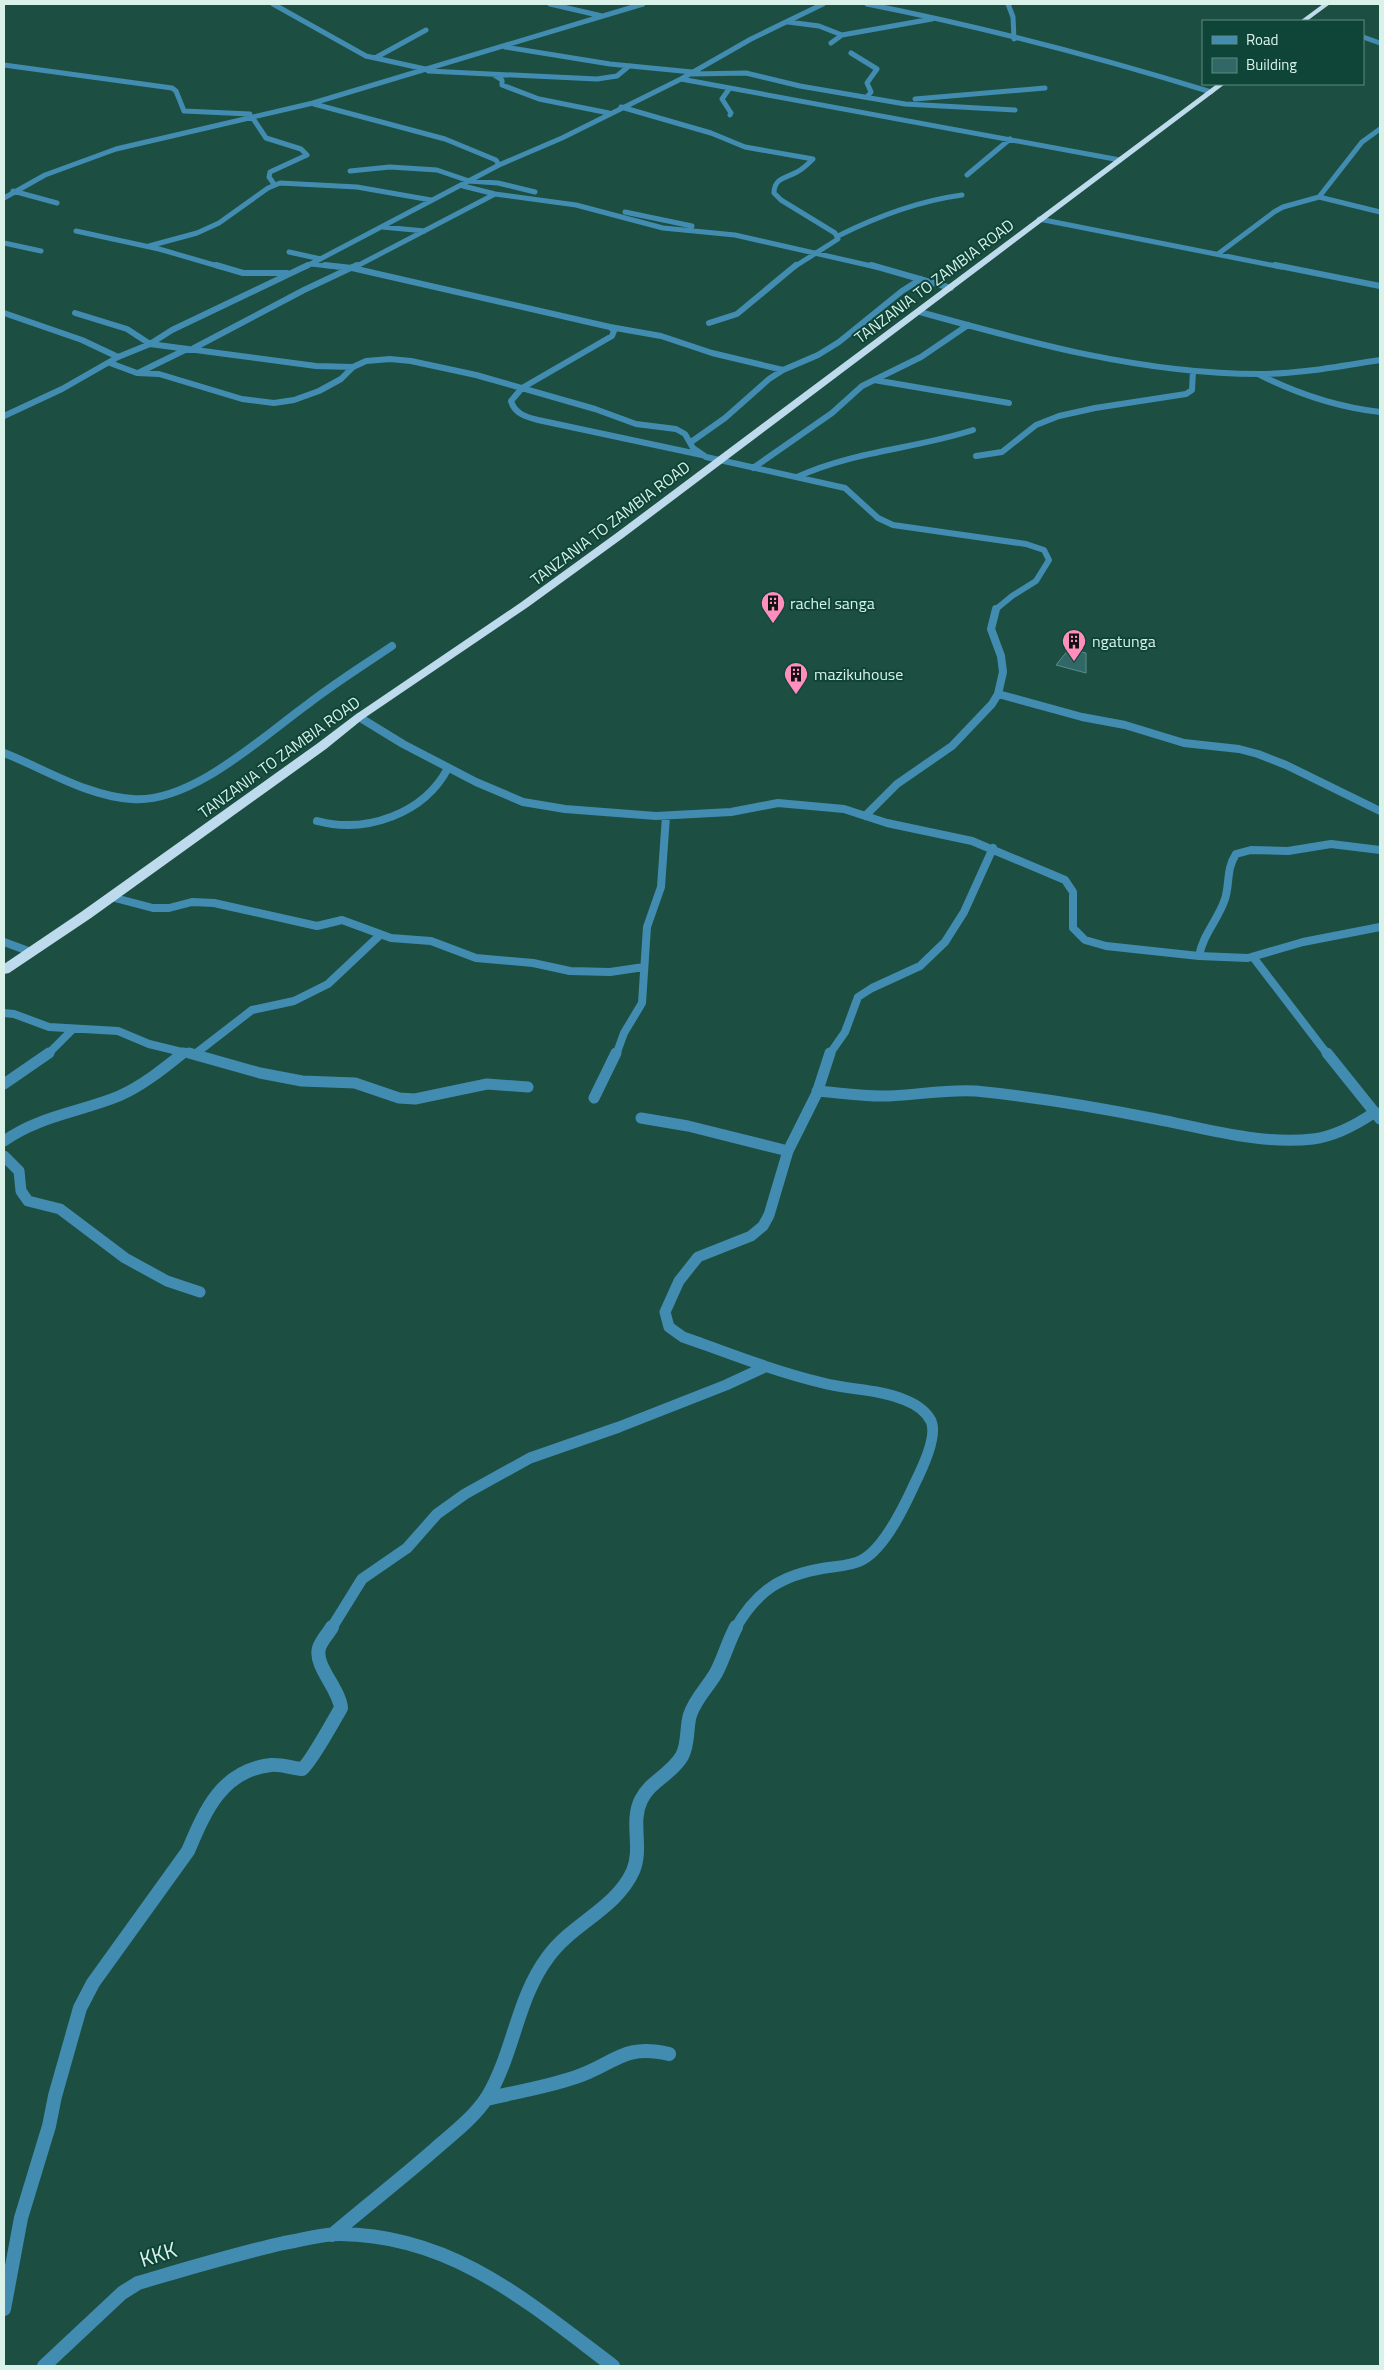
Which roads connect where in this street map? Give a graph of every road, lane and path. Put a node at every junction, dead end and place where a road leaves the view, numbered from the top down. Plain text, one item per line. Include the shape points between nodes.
1 (273, 4) edge
2 (550, 4) edge
3 (643, 4) edge
4 (823, 4) edge
5 (867, 4) edge
6 (1008, 4) edge
7 (1327, 4) edge
8 (603, 17) junction
9 (936, 18) junction
10 (1304, 20) edge
11 (788, 22) junction
12 (426, 30) dead end
13 (842, 35) junction
14 (1364, 37) edge
15 (1014, 39) junction
16 (831, 43) dead end
17 (1380, 43) edge
18 (503, 47) junction
19 (851, 53) dead end
20 (375, 58) junction
21 (4, 64) edge
22 (629, 66) junction
23 (422, 70) junction
24 (690, 73) junction
25 (492, 74) junction
26 (680, 79) junction
27 (1220, 85) edge
28 (730, 88) junction
29 (1045, 88) dead end
30 (1210, 92) junction
31 (812, 96) junction
32 (867, 97) junction
33 (893, 102) junction
34 (313, 104) junction
35 (621, 107) junction
36 (1015, 110) dead end
37 (609, 113) junction
38 (266, 114) junction
39 (730, 116) dead end
40 (252, 117) junction
41 (1380, 129) edge
42 (1010, 139) junction
43 (1120, 160) junction
44 (499, 165) junction
45 (350, 170) dead end
46 (967, 176) dead end
47 (469, 181) junction
48 (274, 184) junction
49 (463, 186) junction
50 (14, 191) junction
51 (495, 194) junction
52 (962, 195) dead end
53 (1319, 197) junction
54 (4, 198) edge
55 (431, 200) junction
56 (57, 203) dead end
57 (1380, 212) edge
58 (1039, 219) junction
59 (379, 227) junction
60 (76, 231) dead end
61 (425, 231) junction
62 (711, 233) junction
63 (838, 236) junction
64 (4, 243) edge
65 (149, 246) junction
66 (42, 250) dead end
67 (289, 252) dead end
68 (815, 254) junction
69 (1218, 254) junction
70 (320, 259) junction
71 (311, 264) junction
72 (352, 268) junction
73 (290, 272) junction
74 (921, 280) junction
75 (1380, 286) edge
76 (952, 288) junction
77 (4, 312) edge
78 (920, 312) junction
79 (75, 313) dead end
80 (709, 323) dead end
81 (968, 325) junction
82 (610, 327) junction
83 (150, 344) junction
84 (191, 348) junction
85 (118, 357) junction
86 (1380, 360) edge
87 (110, 363) junction
88 (353, 368) junction
89 (783, 370) junction
90 (1193, 371) junction
91 (137, 373) junction
92 (1259, 374) junction
93 (874, 380) junction
94 (522, 388) junction
95 (1009, 403) dead end
96 (1380, 412) edge
97 (4, 416) edge
98 (973, 430) dead end
99 (691, 442) junction
100 (703, 455) junction
101 (976, 456) dead end
102 (718, 461) junction
103 (753, 468) junction
104 (797, 477) junction
105 (392, 646) dead end
106 (998, 694) junction
107 (359, 717) junction
108 (4, 753) edge
109 (448, 768) junction
110 (1380, 811) edge
111 (666, 816) junction
112 (865, 816) junction
113 (317, 821) dead end
114 (993, 848) junction
115 (1380, 850) edge
116 (111, 897) junction
117 (1380, 927) edge
118 (380, 935) junction
119 (4, 942) edge
120 (31, 952) junction
121 (1200, 956) junction
122 (1253, 957) junction
123 (644, 967) junction
124 (4, 970) edge
125 (4, 1013) edge
126 (72, 1029) junction
127 (185, 1052) junction
128 (196, 1054) junction
129 (4, 1084) edge
130 (528, 1088) dead end
131 (817, 1091) junction
132 (594, 1098) dead end
133 (1377, 1116) edge
134 (641, 1118) dead end
135 (4, 1141) edge
136 (788, 1151) junction
137 (4, 1156) edge
138 (200, 1292) dead end
139 (765, 1367) junction
140 (670, 2054) dead end
141 (486, 2099) junction
142 (332, 2235) junction
143 (4, 2309) edge
144 (44, 2366) edge
145 (612, 2366) edge

1 - 20 street via 357,52
2 - 8 street
3 - 8 street
4 - 11 street
5 - 9 street
6 - 15 street via 1013,17
7 - 10 highway
8 - 18 street
9 - 13 street
9 - 15 street
11 - 13 street via 819,26
11 - 24 street
12 - 20 street
13 - 16 street
14 - 17 street
15 - 30 street
18 - 22 street
18 - 23 street
19 - 32 street via 877,69 867,84 872,92
20 - 23 street
21 - 38 street via 172,88 184,110 189,112
22 - 24 street
22 - 25 street via 617,76 597,79
23 - 25 street
23 - 34 street
24 - 26 street
24 - 31 street via 746,73
25 - 37 street via 510,89 560,104
26 - 28 street
26 - 35 street
27 - 30 highway, TANZANIA TO ZAMBIA ROAD
28 - 31 street
28 - 39 street via 722,100 732,113
29 - 33 street
30 - 43 highway, TANZANIA TO ZAMBIA ROAD
31 - 32 street
31 - 42 street
32 - 33 street
33 - 36 street
34 - 38 street
34 - 44 street via 445,139 496,160
35 - 37 street
35 - 63 street via 711,133 745,147 812,157 813,160 796,172 780,178 774,192 781,200
37 - 44 street via 562,138
38 - 40 street
40 - 48 street via 266,138 302,149 307,155 270,172 269,177
40 - 50 street via 99,154
41 - 53 street via 1362,142
42 - 43 street
42 - 46 street
43 - 58 highway, TANZANIA TO ZAMBIA ROAD
44 - 47 street
45 - 47 street via 416,168 447,173
47 - 49 street
47 - 62 street via 498,183 584,201 620,212 694,226
48 - 55 street via 349,186
48 - 65 street via 219,223
49 - 51 street
49 - 55 street
50 - 54 street
50 - 56 street
51 - 61 street
51 - 62 street via 565,203 662,228
52 - 63 street via 908,206
53 - 57 street
53 - 69 street via 1274,212
55 - 59 street
58 - 69 street
58 - 76 highway, TANZANIA TO ZAMBIA ROAD
59 - 61 street
59 - 70 street
60 - 65 street
61 - 72 street
62 - 68 street via 735,235
63 - 68 street via 833,244
64 - 66 street
65 - 73 street via 242,273
67 - 70 street
68 - 74 street via 887,269
68 - 80 street via 795,266 737,314
69 - 75 street
70 - 71 street
71 - 72 street
71 - 73 street
72 - 82 street
72 - 84 street
73 - 83 street
74 - 76 street
74 - 89 street via 898,294 839,342
76 - 78 highway, TANZANIA TO ZAMBIA ROAD
77 - 85 street via 82,340
78 - 81 street
78 - 102 highway, TANZANIA TO ZAMBIA ROAD
79 - 83 street via 101,318 109,324 138,333
81 - 90 street via 1107,359
81 - 93 street via 921,357
82 - 89 street via 661,336
82 - 94 street via 614,331 612,336
83 - 84 street
83 - 85 street
84 - 88 street via 316,366
84 - 91 street
85 - 87 street
86 - 92 street
87 - 91 street
87 - 97 street
88 - 91 street via 319,391 274,403 236,397 159,374
88 - 94 street via 366,361 402,359
89 - 99 street
90 - 92 street
90 - 101 street via 1192,390 1186,394 1061,416 1029,429 1004,451
92 - 96 street via 1315,400
93 - 95 street
93 - 103 street
94 - 99 street via 636,424 676,429
94 - 100 street via 511,404 530,417
98 - 104 street via 938,441 832,462
99 - 100 street
100 - 102 street
102 - 103 street
102 - 107 highway, TANZANIA TO ZAMBIA ROAD via 524,605
103 - 104 street
104 - 106 street via 849,490 860,497 877,518 893,525 1026,544 1048,553 1049,560 1036,581 995,610 991,629 1002,663
105 - 108 street via 333,684 209,776 158,798 141,800 112,796
106 - 110 street via 1184,743 1258,754
106 - 112 street via 982,716 952,746 897,784
107 - 109 street
107 - 116 highway, TANZANIA TO ZAMBIA ROAD
109 - 111 street via 499,792 540,805
109 - 113 street via 426,797 384,820 346,826
111 - 112 street via 731,812 778,803 844,809
111 - 123 street via 661,887 647,927
112 - 114 street
114 - 121 street via 1070,884 1073,928 1085,940 1128,949
114 - 131 street via 956,926 936,952 920,967 858,997 845,1032 827,1058
115 - 121 street via 1318,844 1288,851 1251,850 1236,854 1226,874 1224,900 1202,940
116 - 118 street via 153,908 192,902 214,903 317,926 342,920
116 - 120 highway, TANZANIA TO ZAMBIA ROAD
117 - 122 street via 1303,942
118 - 123 street via 431,942 480,959 533,963 570,971 610,972
118 - 128 street via 322,988 294,1001 252,1010
119 - 120 street
120 - 124 highway, TANZANIA TO ZAMBIA ROAD
121 - 122 street
122 - 133 street
123 - 132 street via 639,1010 624,1033
125 - 126 street via 50,1028
126 - 127 street via 118,1030 149,1044
126 - 129 street via 31,1069
127 - 128 street
127 - 135 street via 150,1078 118,1096 39,1122
128 - 130 street via 278,1078 355,1083 407,1099 487,1084
131 - 133 street via 890,1096 925,1091 972,1091 1059,1100 1277,1140 1331,1136
131 - 136 street
134 - 136 street
136 - 139 street via 769,1215 762,1226 751,1236 698,1256 679,1282 665,1312 669,1327 683,1337
137 - 138 street via 19,1171 21,1191 28,1201 60,1209 125,1258 167,1281
139 - 141 street via 904,1400 924,1411 932,1425 932,1445 883,1540 869,1557 848,1565 795,1574 777,1581 755,1598 734,1629 713,1678 691,1710 687,1744 682,1755 642,1799 636,1816 637,1861 632,1874 620,1890 548,1956 525,1996 508,2053
139 - 143 street via 726,1385 530,1458 451,1503 407,1548 362,1579 319,1648 318,1662 336,1688 341,1708 308,1765 302,1769 273,1765 256,1768 241,1773 220,1789 188,1851 104,1966 80,2008 21,2218
140 - 141 street via 653,2049 621,2053 586,2073 560,2082
141 - 142 street via 468,2121 399,2182
142 - 144 street, KKK via 253,2250 138,2284 122,2293
142 - 145 street, KKK via 398,2240 447,2255 472,2267 543,2314

